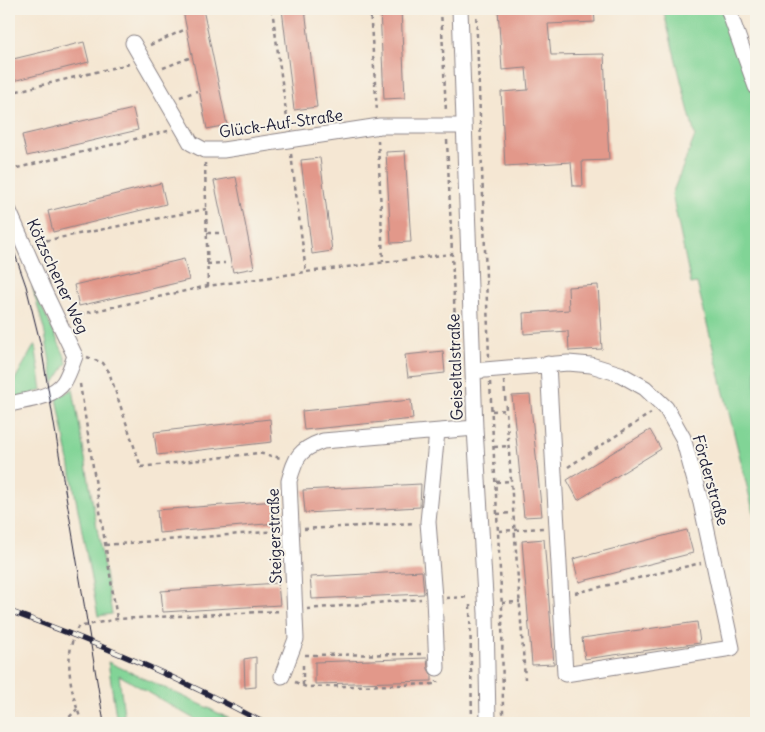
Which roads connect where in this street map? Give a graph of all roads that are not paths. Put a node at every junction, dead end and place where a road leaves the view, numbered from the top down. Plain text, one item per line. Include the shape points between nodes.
1 (460, 9) edge
2 (728, 9) edge
3 (141, 57) road end
4 (756, 87) edge
5 (464, 126) junction
6 (9, 211) edge
7 (548, 364) junction
8 (473, 371) junction
9 (9, 404) edge
10 (475, 428) junction
11 (437, 432) junction
12 (437, 661) road end
13 (282, 676) road end
14 (488, 723) edge

1 - 5 street, Geiseltalstraße
2 - 4 street
3 - 5 street, Glück-Auf-Straße via 191,143 204,150 224,150 380,126
5 - 8 street, Geiseltalstraße
6 - 9 street, Kötzschener Weg via 75,356 58,388
7 - 7 street, Förderstraße via 591,365 620,374 645,388 666,408 683,438 701,502 732,648 566,674
7 - 8 street, Förderstraße
8 - 10 street, Geiseltalstraße
10 - 11 street
10 - 14 street, Geiseltalstraße via 486,613
11 - 12 street via 428,522
11 - 13 street, Steigerstraße via 323,441 306,447 295,461 289,481 296,639

